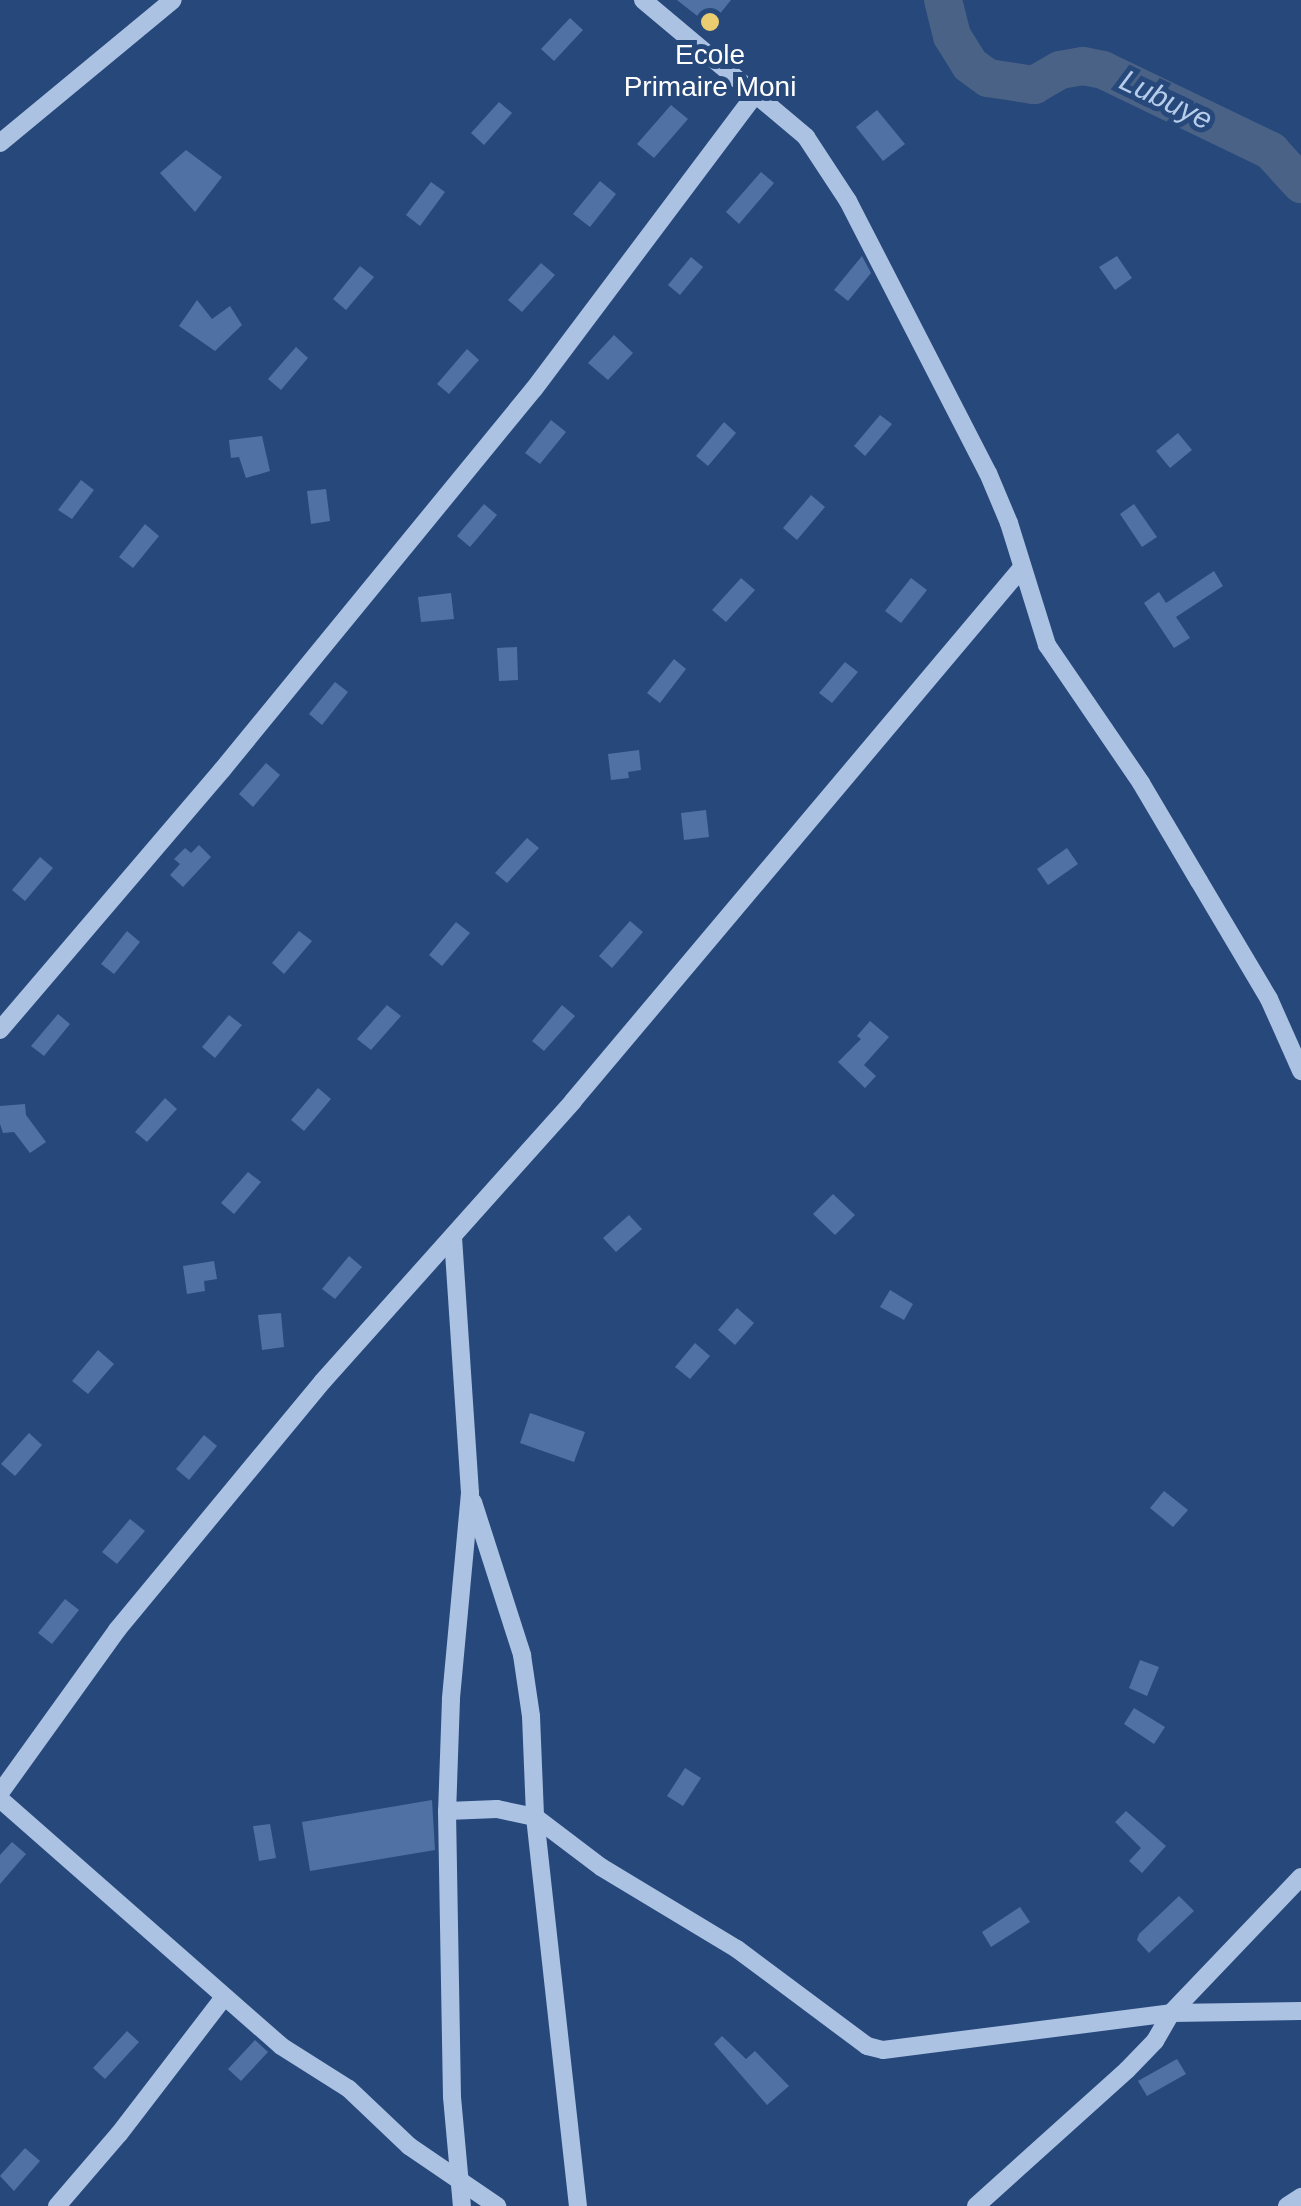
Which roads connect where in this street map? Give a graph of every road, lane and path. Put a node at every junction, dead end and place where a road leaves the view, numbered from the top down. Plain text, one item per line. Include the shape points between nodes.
1 (173, 0) edge
2 (643, 0) edge
3 (756, 92) junction
4 (0, 143) edge
5 (1020, 570) junction
6 (0, 1030) edge
7 (1301, 1071) edge
8 (454, 1237) junction
9 (470, 1493) junction
10 (0, 1796) edge
11 (448, 1810) junction
12 (535, 1818) junction
13 (1301, 1877) edge
14 (224, 1997) junction
15 (1301, 2012) edge
16 (1171, 2013) junction
17 (459, 2177) junction
18 (1301, 2197) edge
19 (487, 2203) edge
20 (57, 2206) edge
21 (462, 2206) edge
22 (578, 2206) edge
23 (976, 2206) edge
24 (1287, 2206) edge

1 - 4 street
2 - 3 street
3 - 5 street via 806,136 872,244 988,474
3 - 6 street via 522,404
5 - 7 street via 1047,645 1170,832 1269,1000
5 - 8 street
8 - 9 street
8 - 10 street via 323,1381 142,1601
9 - 11 street
9 - 12 street via 522,1656
10 - 14 street
11 - 12 street via 497,1809
11 - 17 street
12 - 16 street via 601,1867 738,1949 867,2046 917,2047
12 - 22 street
13 - 16 street
14 - 17 street via 281,2046 349,2089 408,2146
14 - 20 street
15 - 16 street
16 - 23 street via 1126,2070
17 - 19 street
17 - 21 street
18 - 24 street

